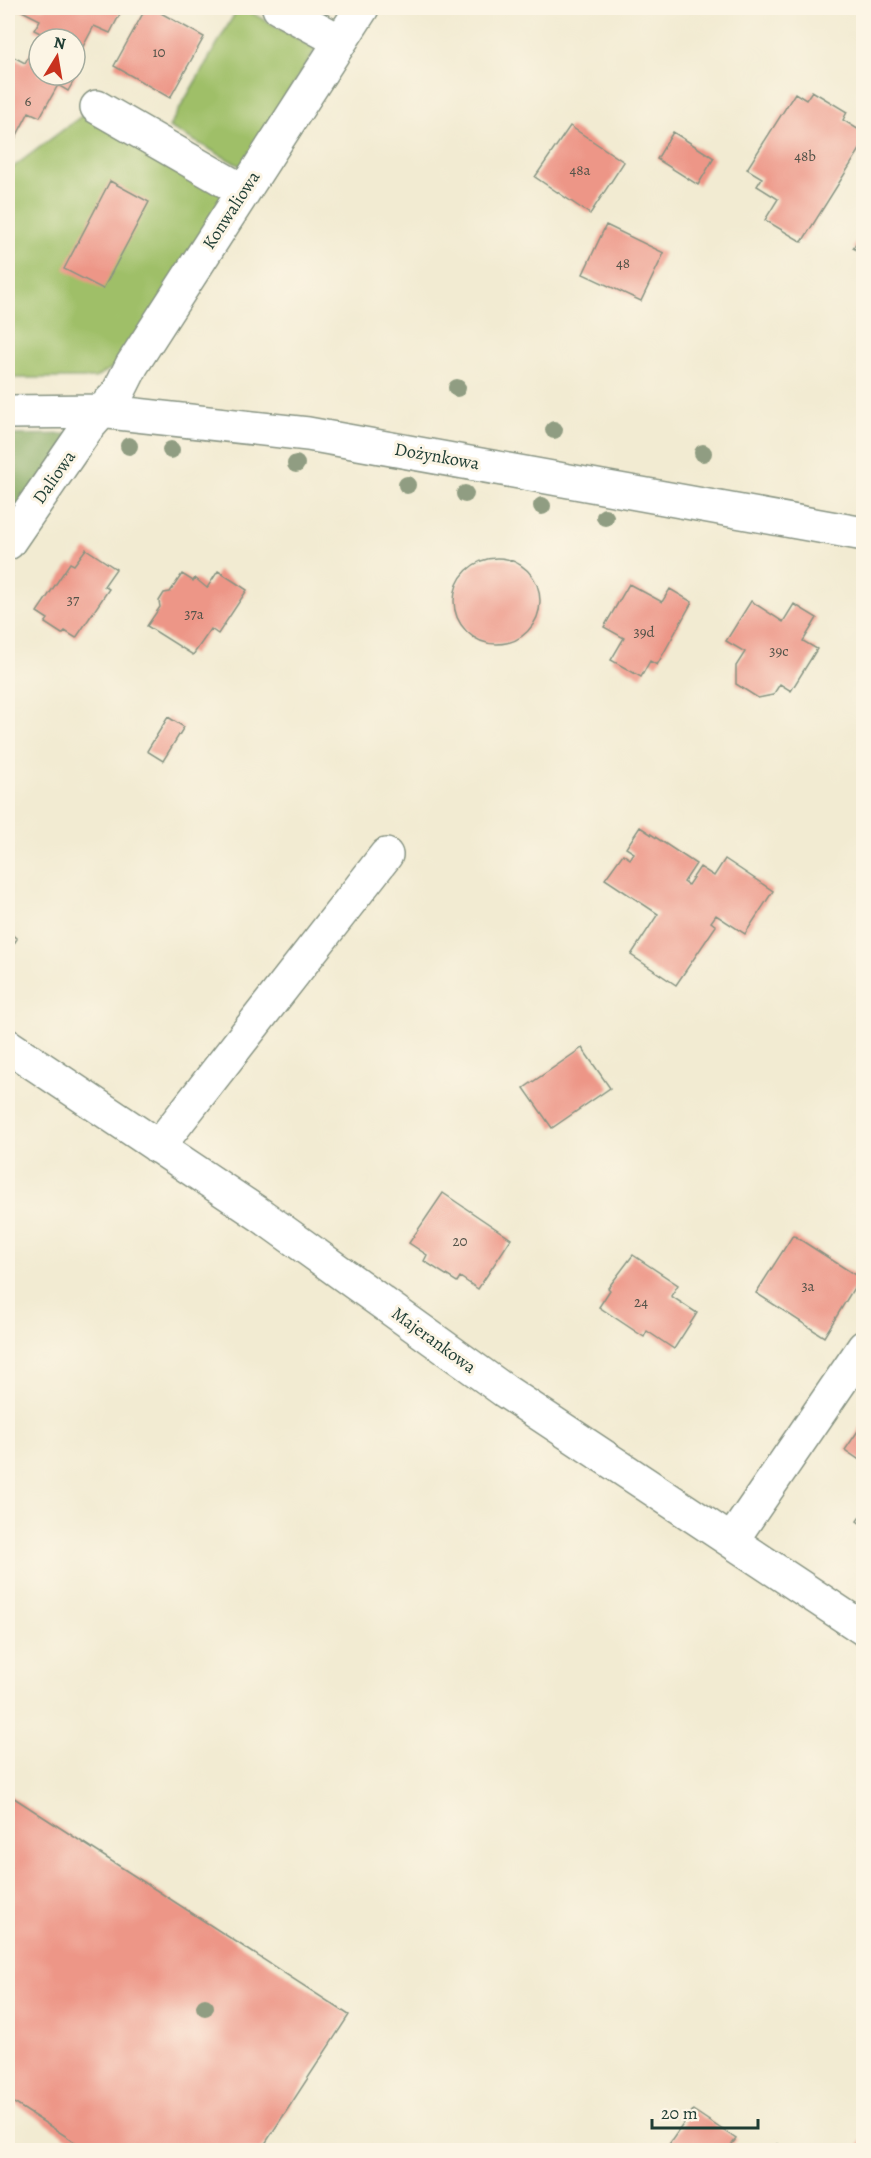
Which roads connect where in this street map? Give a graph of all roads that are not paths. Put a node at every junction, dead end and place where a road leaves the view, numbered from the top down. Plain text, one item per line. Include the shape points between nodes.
1 (279, 8) edge
2 (362, 8) edge
3 (340, 41) junction
4 (98, 107) dead end
5 (243, 191) junction
6 (8, 411) edge
7 (100, 411) junction
8 (864, 534) edge
9 (8, 543) edge
10 (386, 855) dead end
11 (8, 1046) edge
12 (158, 1147) junction
13 (864, 1347) edge
14 (732, 1540) junction
15 (864, 1629) edge

1 - 3 street
2 - 3 street, Konwaliowa
3 - 5 street, Konwaliowa
4 - 5 street
5 - 7 street, Konwaliowa via 118,393
6 - 7 street, Dożynkowa
7 - 8 street, Dożynkowa via 308,434
7 - 9 street, Daliowa
10 - 12 street
11 - 12 street, Majerankowa
12 - 14 street, Majerankowa via 262,1216 505,1391
13 - 14 street
14 - 15 street, Majerankowa

